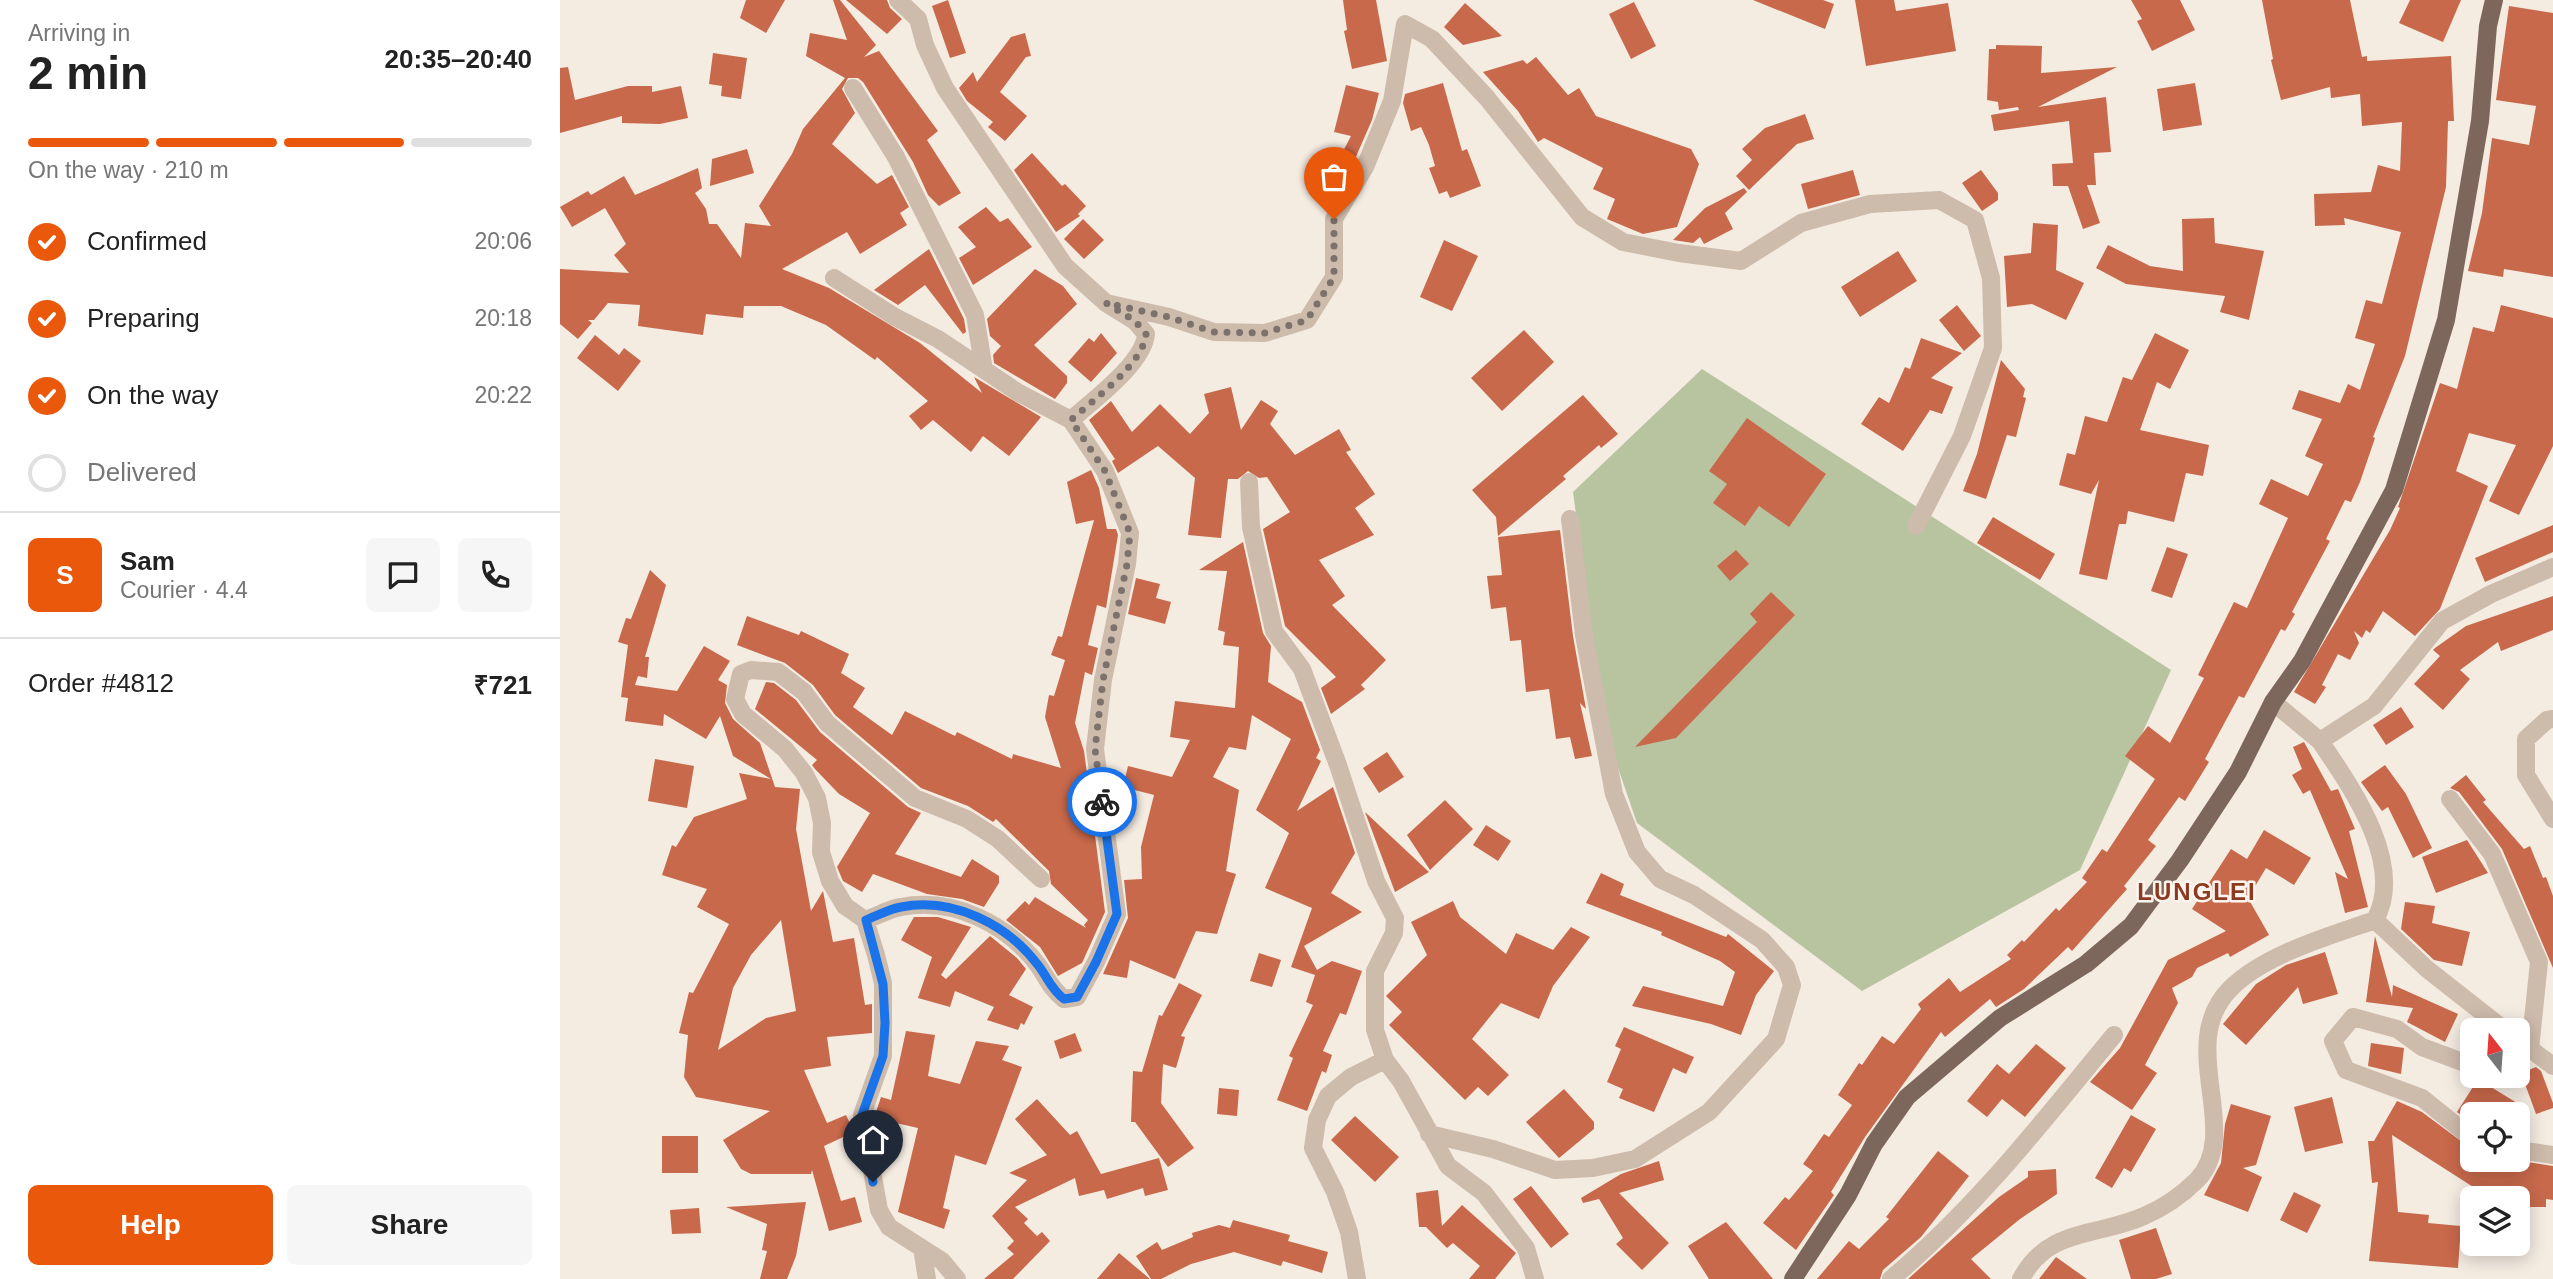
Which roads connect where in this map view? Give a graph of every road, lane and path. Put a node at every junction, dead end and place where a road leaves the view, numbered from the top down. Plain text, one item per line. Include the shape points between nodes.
1 (898, 0) edge
2 (2494, 0) edge
3 (853, 88) dead end
4 (834, 278) dead end
5 (1106, 303) junction
6 (984, 370) junction
7 (1071, 420) junction
8 (1249, 482) dead end
9 (1570, 519) dead end
10 (1916, 526) dead end
11 (2553, 567) edge
12 (2273, 702) junction
13 (2553, 719) edge
14 (2320, 741) junction
15 (2449, 799) dead end
16 (2553, 820) edge
17 (1041, 879) dead end
18 (866, 920) junction
19 (2375, 920) junction
20 (2489, 1018) edge
21 (2529, 1018) edge
22 (2114, 1035) dead end
23 (2530, 1049) edge
24 (1385, 1059) junction
25 (2460, 1061) edge
26 (2553, 1066) edge
27 (2460, 1129) edge
28 (1429, 1134) junction
29 (2530, 1151) edge
30 (2553, 1154) edge
31 (922, 1248) junction
32 (927, 1279) edge
33 (957, 1279) edge
34 (1357, 1279) edge
35 (1535, 1279) edge
36 (1793, 1279) edge
37 (1891, 1279) edge
38 (2021, 1279) edge

1 - 5 street via 918,19 945,88 1029,217 1065,266
2 - 12 main road via 2480,121 2446,320 2394,490 2302,661
3 - 6 street via 897,157 975,315
4 - 6 street
5 - 7 street via 1135,321 1146,334 1145,348
5 - 10 street via 1214,332 1265,333 1307,320 1334,277 1334,219 1365,167 1392,101 1405,24 1432,39 1487,98 1582,217 1623,242 1741,261 1801,223 1870,204 1939,200 1975,220 1991,278 1993,348 1962,436
6 - 7 street
7 - 18 street via 1105,471 1130,533 1095,749 1117,914 1077,997 1064,999 1004,930 956,908 900,907
8 - 24 street via 1251,527 1271,623 1302,669 1376,881 1395,918 1394,933 1376,971 1374,1030
9 - 28 street via 1584,635 1614,794 1637,852 1660,879 1694,895 1762,940 1786,967 1792,985 1776,1039 1709,1112 1635,1158 1592,1168 1555,1170
11 - 14 street via 2442,621 2374,706
12 - 14 street
12 - 36 main road via 2238,772 2131,926 2086,964 2000,1018 1908,1097 1874,1144 1848,1195
13 - 16 street via 2526,739 2526,775
14 - 19 street via 2356,795 2375,839 2384,876 2383,906
15 - 21 street via 2492,855 2539,962
17 - 18 street via 978,826 915,798 827,723 804,692 778,672 741,674 734,699 743,714 785,749 804,773 817,797 821,852 830,881 845,906
18 - 31 street via 883,984 885,1023 883,1056 862,1115 866,1141 879,1210 889,1227
19 - 20 street
19 - 38 street via 2258,968 2230,988 2211,1015 2205,1050 2213,1129 2210,1156 2199,1178 2144,1216 2053,1243 2031,1260
22 - 37 street via 2011,1160
23 - 26 street
24 - 28 street
24 - 34 street via 1328,1096 1317,1120 1313,1148 1345,1222
25 - 27 street via 2422,1047 2397,1029 2353,1017 2333,1041 2346,1070 2422,1098
28 - 35 street via 1448,1166 1484,1193 1526,1248
29 - 30 street
31 - 32 street
31 - 33 street via 942,1261

